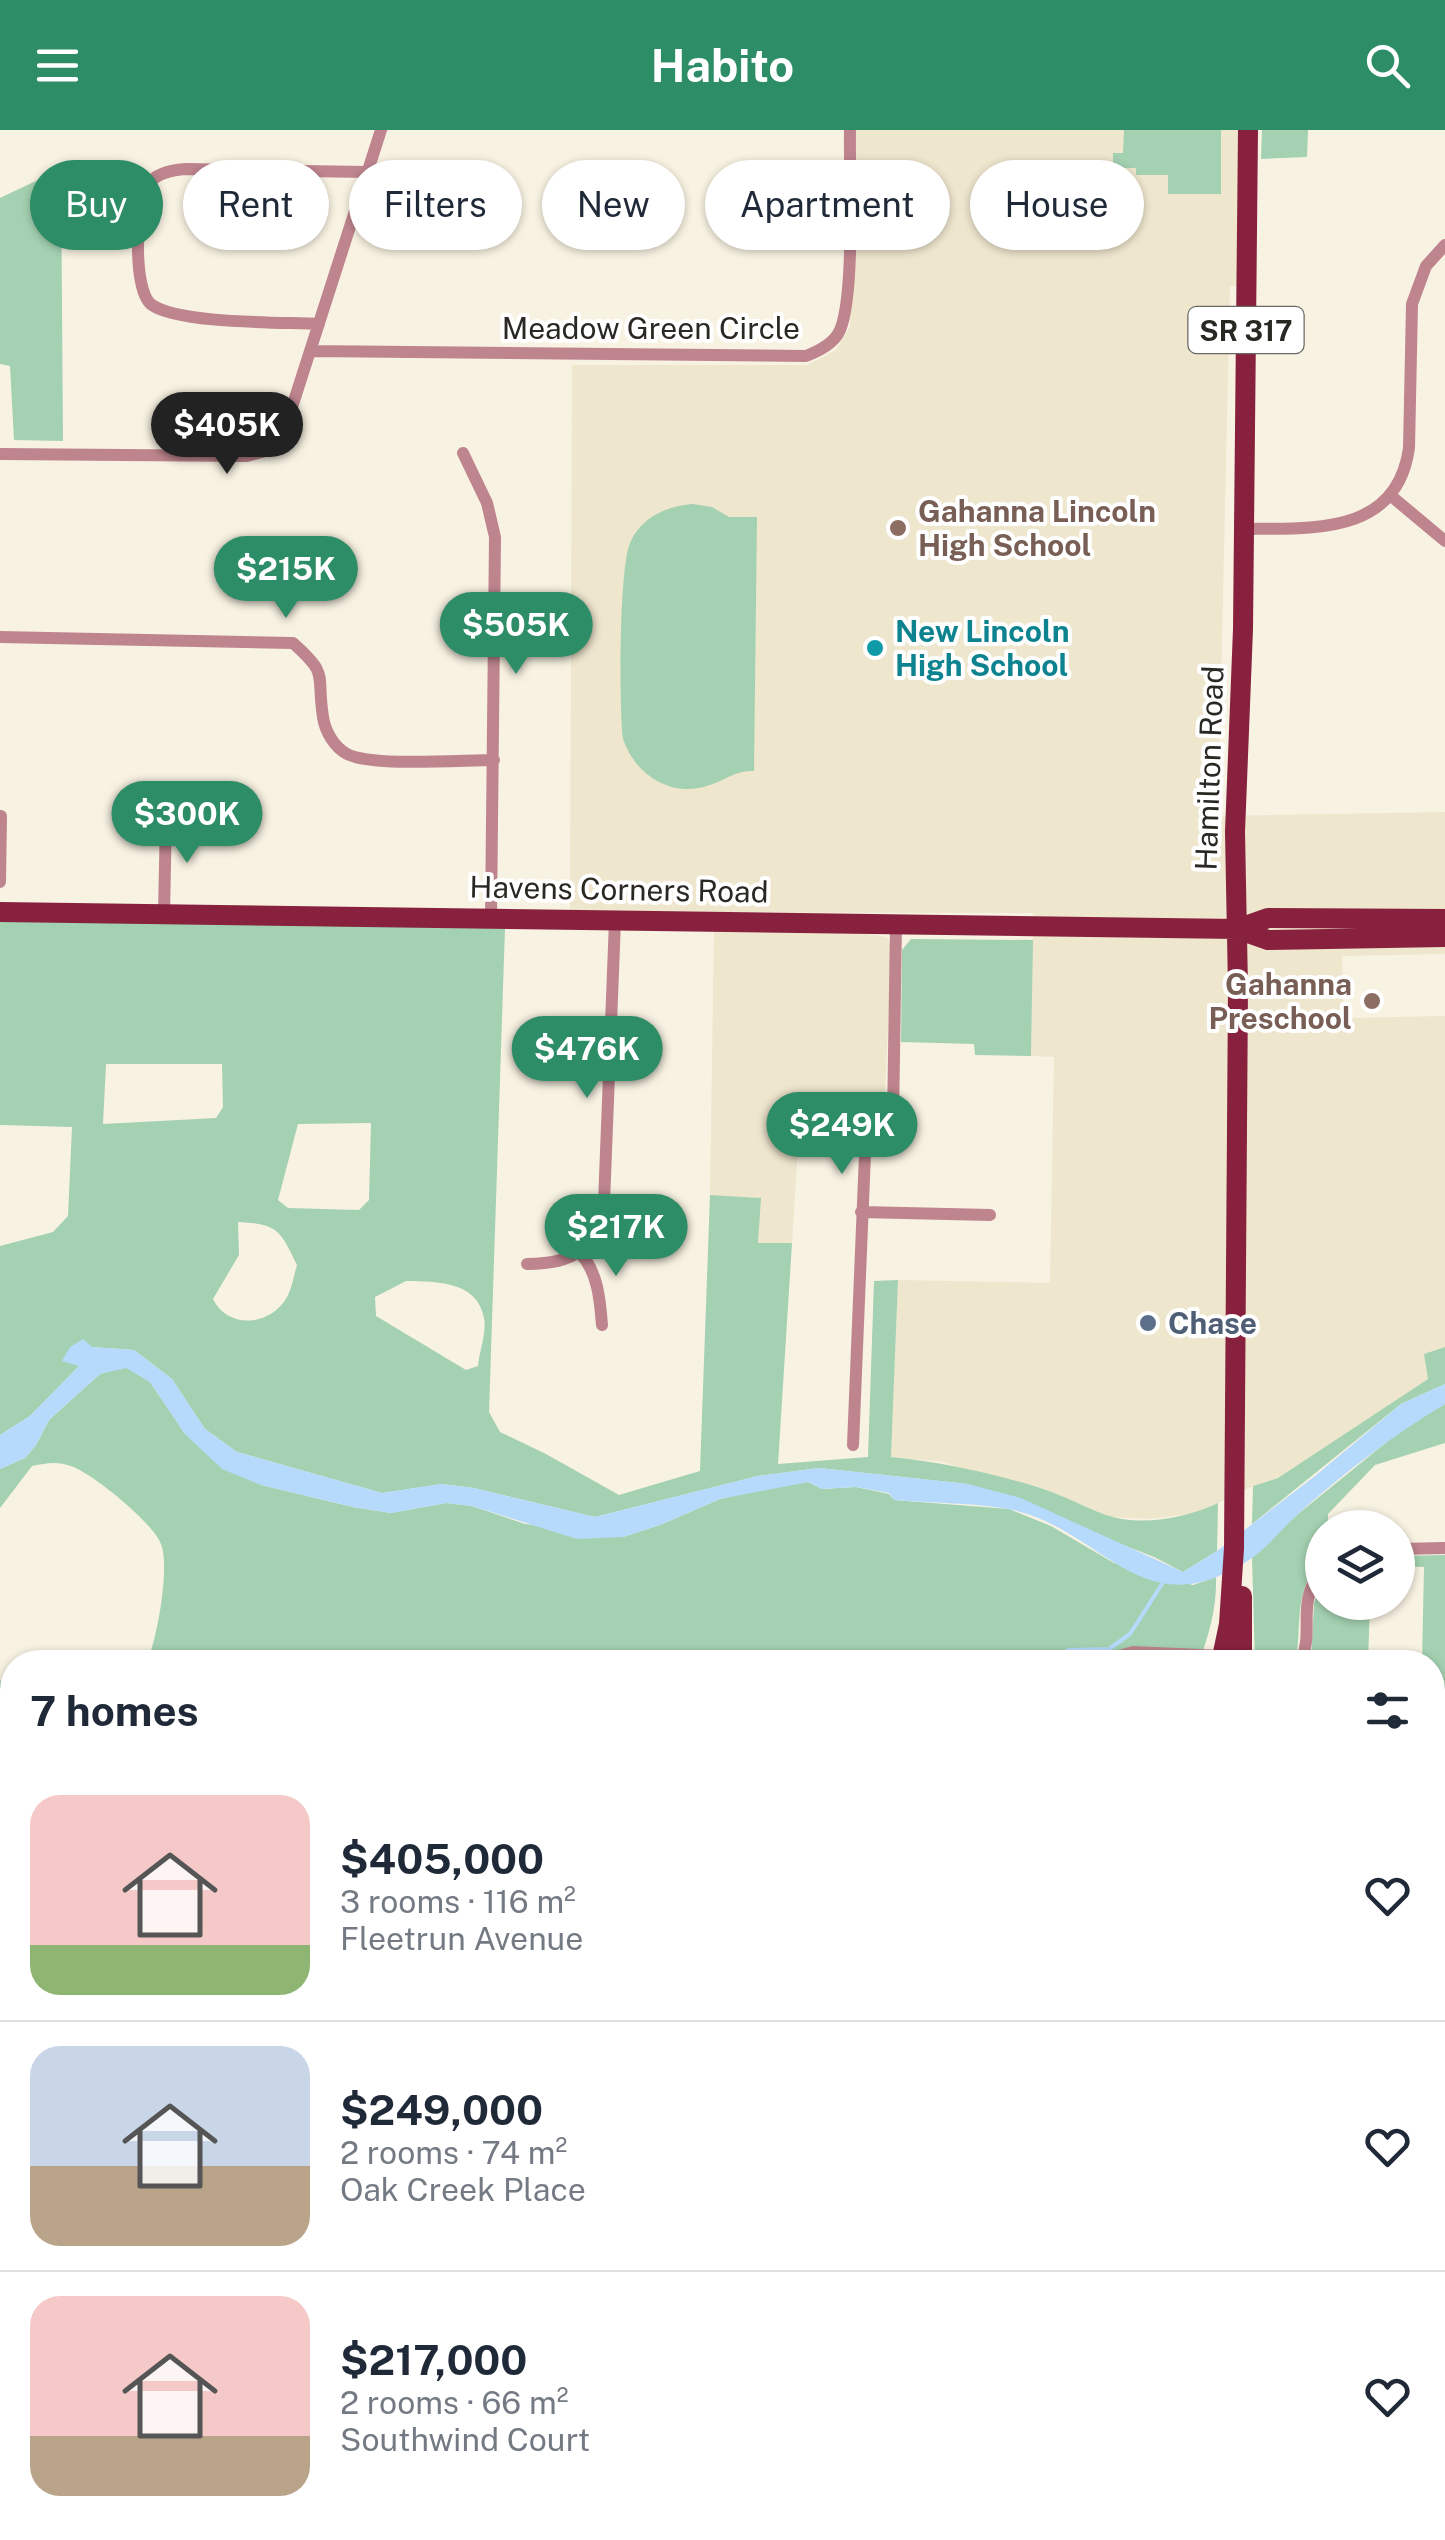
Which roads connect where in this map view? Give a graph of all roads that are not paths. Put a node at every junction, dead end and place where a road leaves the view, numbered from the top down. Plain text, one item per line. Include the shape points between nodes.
1 (381, 130) edge
2 (850, 130) edge
3 (1248, 130) edge
4 (372, 160) edge
5 (349, 172) edge
6 (349, 231) edge
7 (1445, 245) edge
8 (319, 324) junction
9 (310, 352) junction
10 (462, 453) dead end
11 (0, 454) edge
12 (1390, 494) junction
13 (1244, 529) junction
14 (1445, 541) edge
15 (0, 637) edge
16 (494, 760) junction
17 (1, 816) edge
18 (166, 817) dead end
19 (0, 882) edge
20 (0, 912) edge
21 (164, 914) junction
22 (491, 918) junction
23 (615, 920) junction
24 (1445, 920) edge
25 (896, 924) junction
26 (1237, 929) junction
27 (1445, 938) edge
28 (862, 1212) junction
29 (990, 1215) dead end
30 (580, 1253) junction
31 (527, 1264) dead end
32 (602, 1325) dead end
33 (853, 1444) dead end
34 (1445, 1548) edge
35 (1415, 1549) edge
36 (1305, 1620) edge
37 (1230, 1650) edge
38 (1304, 1650) edge

1 - 4 street
2 - 9 street, Meadow Green Circle via 848,294 840,330 806,356
3 - 13 main road, Hamilton Road / SR 317
5 - 8 street via 169,171 153,178 140,206 139,276 148,304 172,315
6 - 8 street
7 - 12 street via 1426,266 1412,304 1409,448
8 - 9 street
9 - 11 street via 285,430 269,450 247,456
10 - 16 street via 495,537
12 - 13 street via 1350,522
12 - 14 street
13 - 26 main road, Hamilton Road / SR 317
15 - 16 street via 293,643 316,663 323,720 331,740 348,754
16 - 22 street
17 - 19 street
18 - 21 street
20 - 21 main road, Havens Corners Road
21 - 22 main road, Havens Corners Road
22 - 23 main road, Havens Corners Road
23 - 25 main road, Havens Corners Road
23 - 30 street via 604,1203 598,1230
24 - 26 main road via 1268,918
25 - 26 main road, Havens Corners Road
25 - 28 street via 892,1120 866,1130
26 - 27 main road via 1268,940
26 - 37 main road, Hamilton Road via 1236,1602
28 - 29 street
28 - 33 street
30 - 31 street via 554,1264
30 - 32 street via 590,1264
34 - 35 street
36 - 38 street

